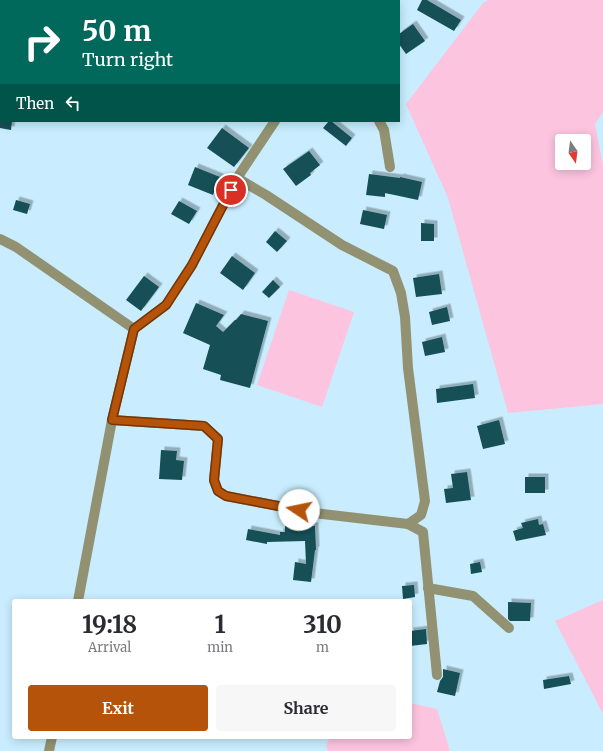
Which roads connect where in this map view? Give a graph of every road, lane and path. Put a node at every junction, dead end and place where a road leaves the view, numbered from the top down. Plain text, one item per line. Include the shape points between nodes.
1 (274, 122) edge
2 (380, 122) edge
3 (390, 167) dead end
4 (237, 178) junction
5 (0, 239) edge
6 (134, 329) junction
7 (112, 420) junction
8 (408, 524) junction
9 (428, 588) junction
10 (78, 599) edge
11 (509, 628) dead end
12 (437, 675) dead end
13 (52, 739) edge
14 (49, 751) edge

1 - 4 street
2 - 3 street via 384,130
4 - 6 street via 192,265 166,305
4 - 8 street via 266,194 342,245 393,271 401,293 405,317 408,368 425,501 421,515
5 - 6 street via 16,247
6 - 7 street
7 - 8 street via 204,426 218,439 214,480 218,491 226,496 314,513
7 - 10 street
8 - 9 street via 423,532
9 - 11 street via 473,596
9 - 12 street
13 - 14 street

